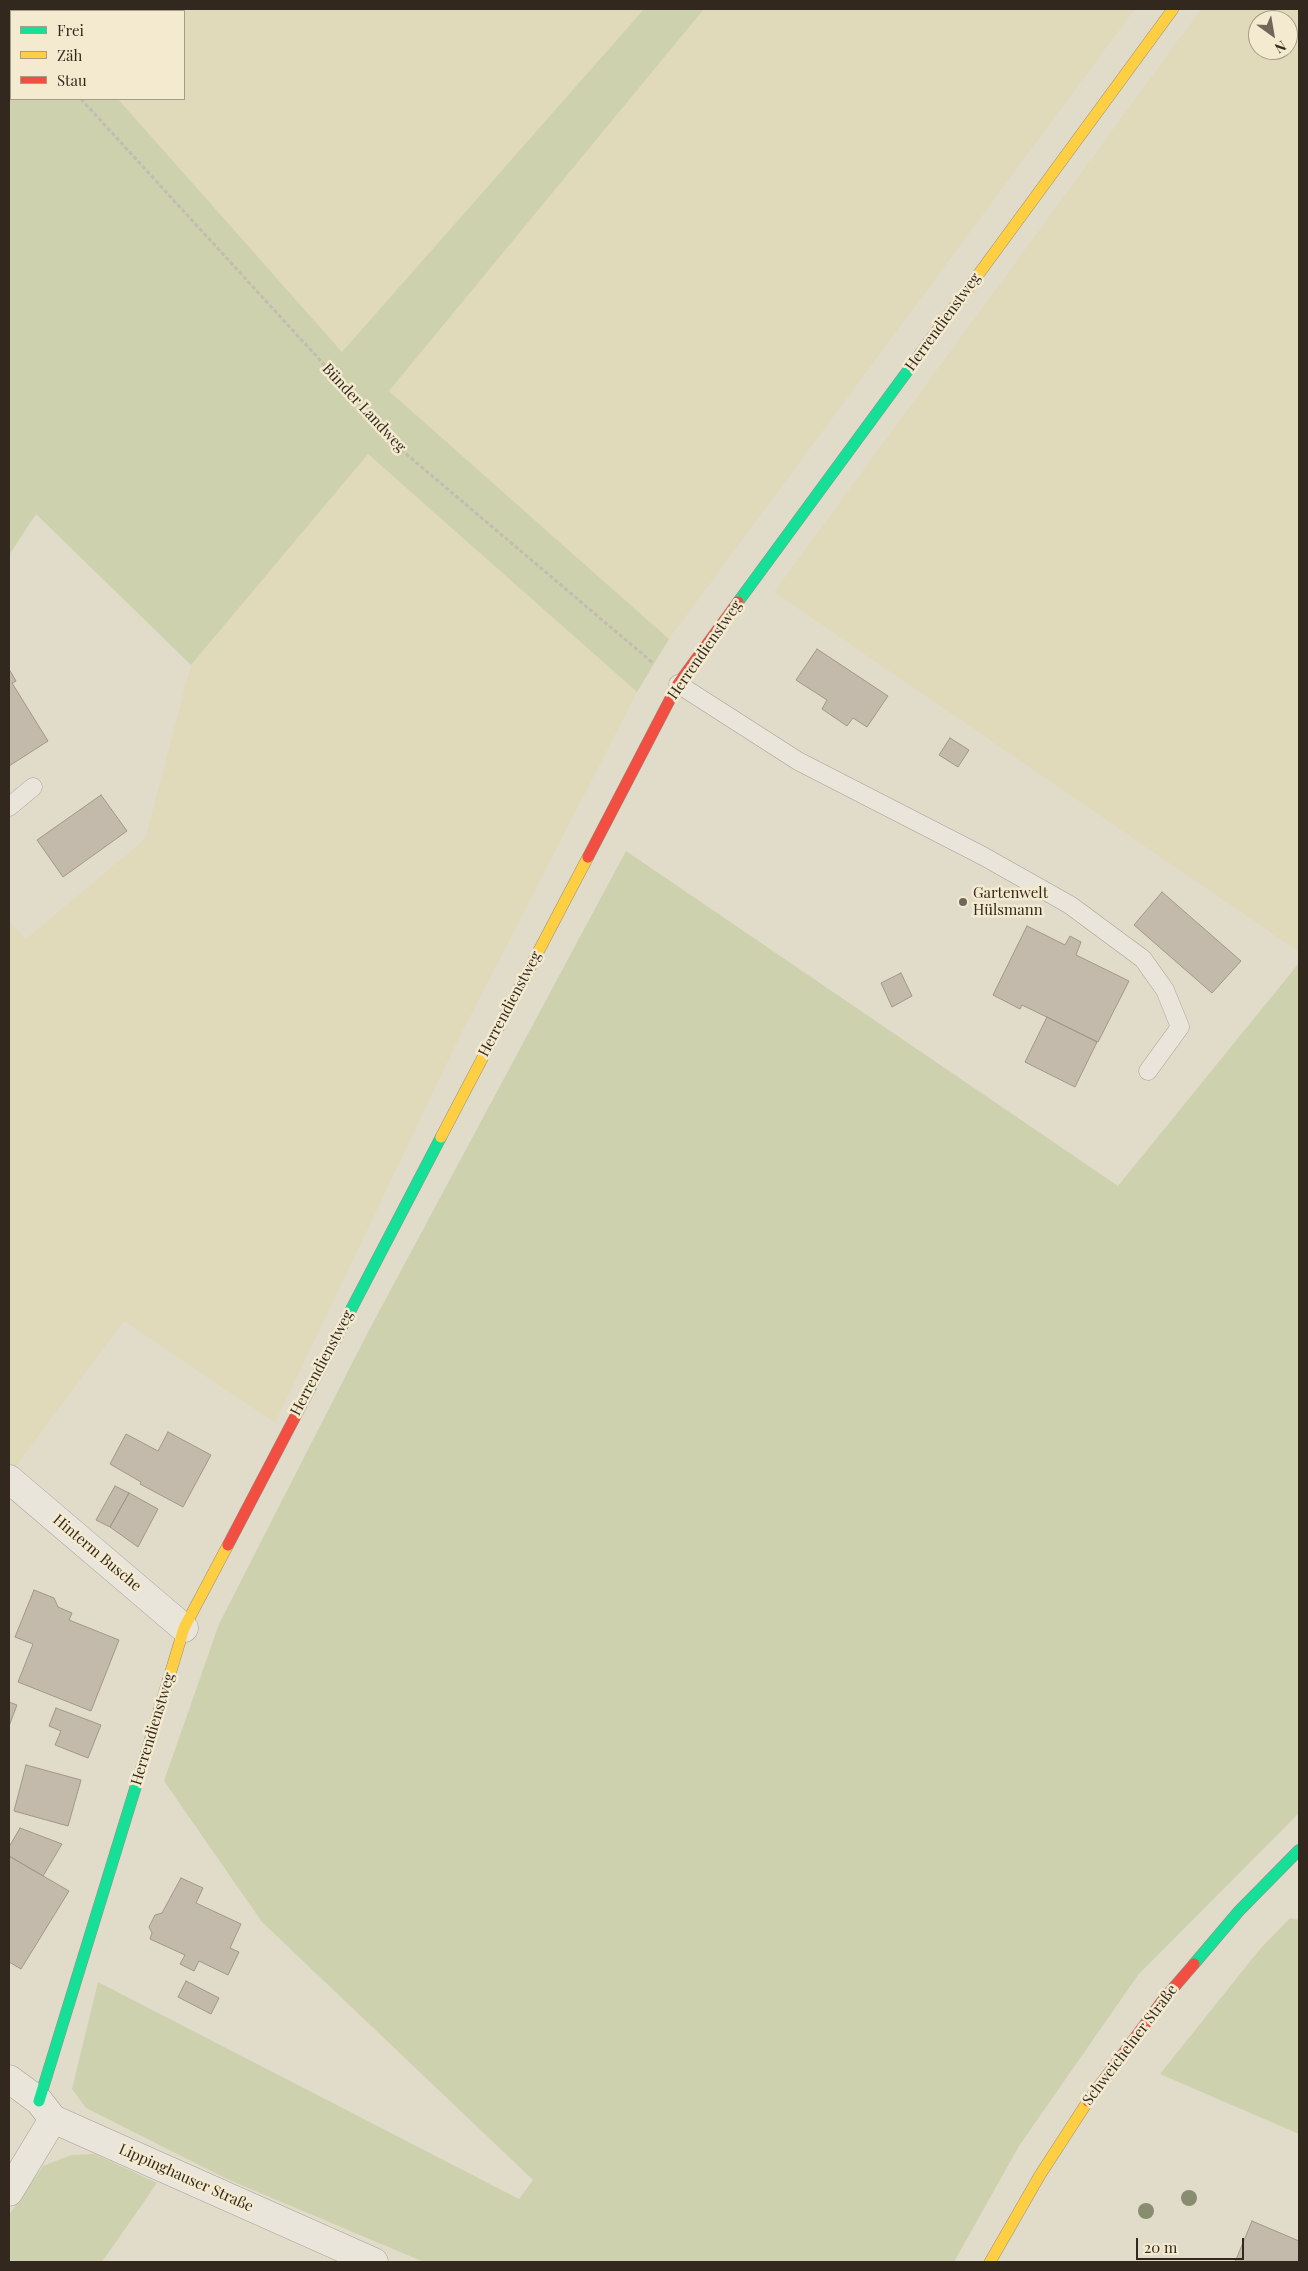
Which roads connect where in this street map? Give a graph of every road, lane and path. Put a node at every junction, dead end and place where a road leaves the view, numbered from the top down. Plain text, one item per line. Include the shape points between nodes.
1 (1174, 9) edge
2 (83, 100) edge
3 (678, 684) junction
4 (33, 787) dead end
5 (9, 807) edge
6 (1148, 1071) dead end
7 (9, 1479) edge
8 (184, 1628) junction
9 (1299, 1850) edge
10 (9, 2079) edge
11 (46, 2110) junction
12 (9, 2192) edge
13 (374, 2262) edge
14 (990, 2262) edge

1 - 3 street, Herrendienstweg
2 - 3 path, Bünder Landweg via 405,453
3 - 6 lane via 798,761 983,856 1070,905 1143,959 1165,990 1180,1028
3 - 8 street, Herrendienstweg
4 - 5 lane
7 - 8 street, Hinterm Busche
8 - 11 street, Herrendienstweg
9 - 14 street, Schweichelner Straße via 1239,1911 1146,2023 1077,2116
10 - 11 street, Lippinghauser Straße
11 - 12 street, Herrendienstweg
11 - 13 street, Lippinghauser Straße

